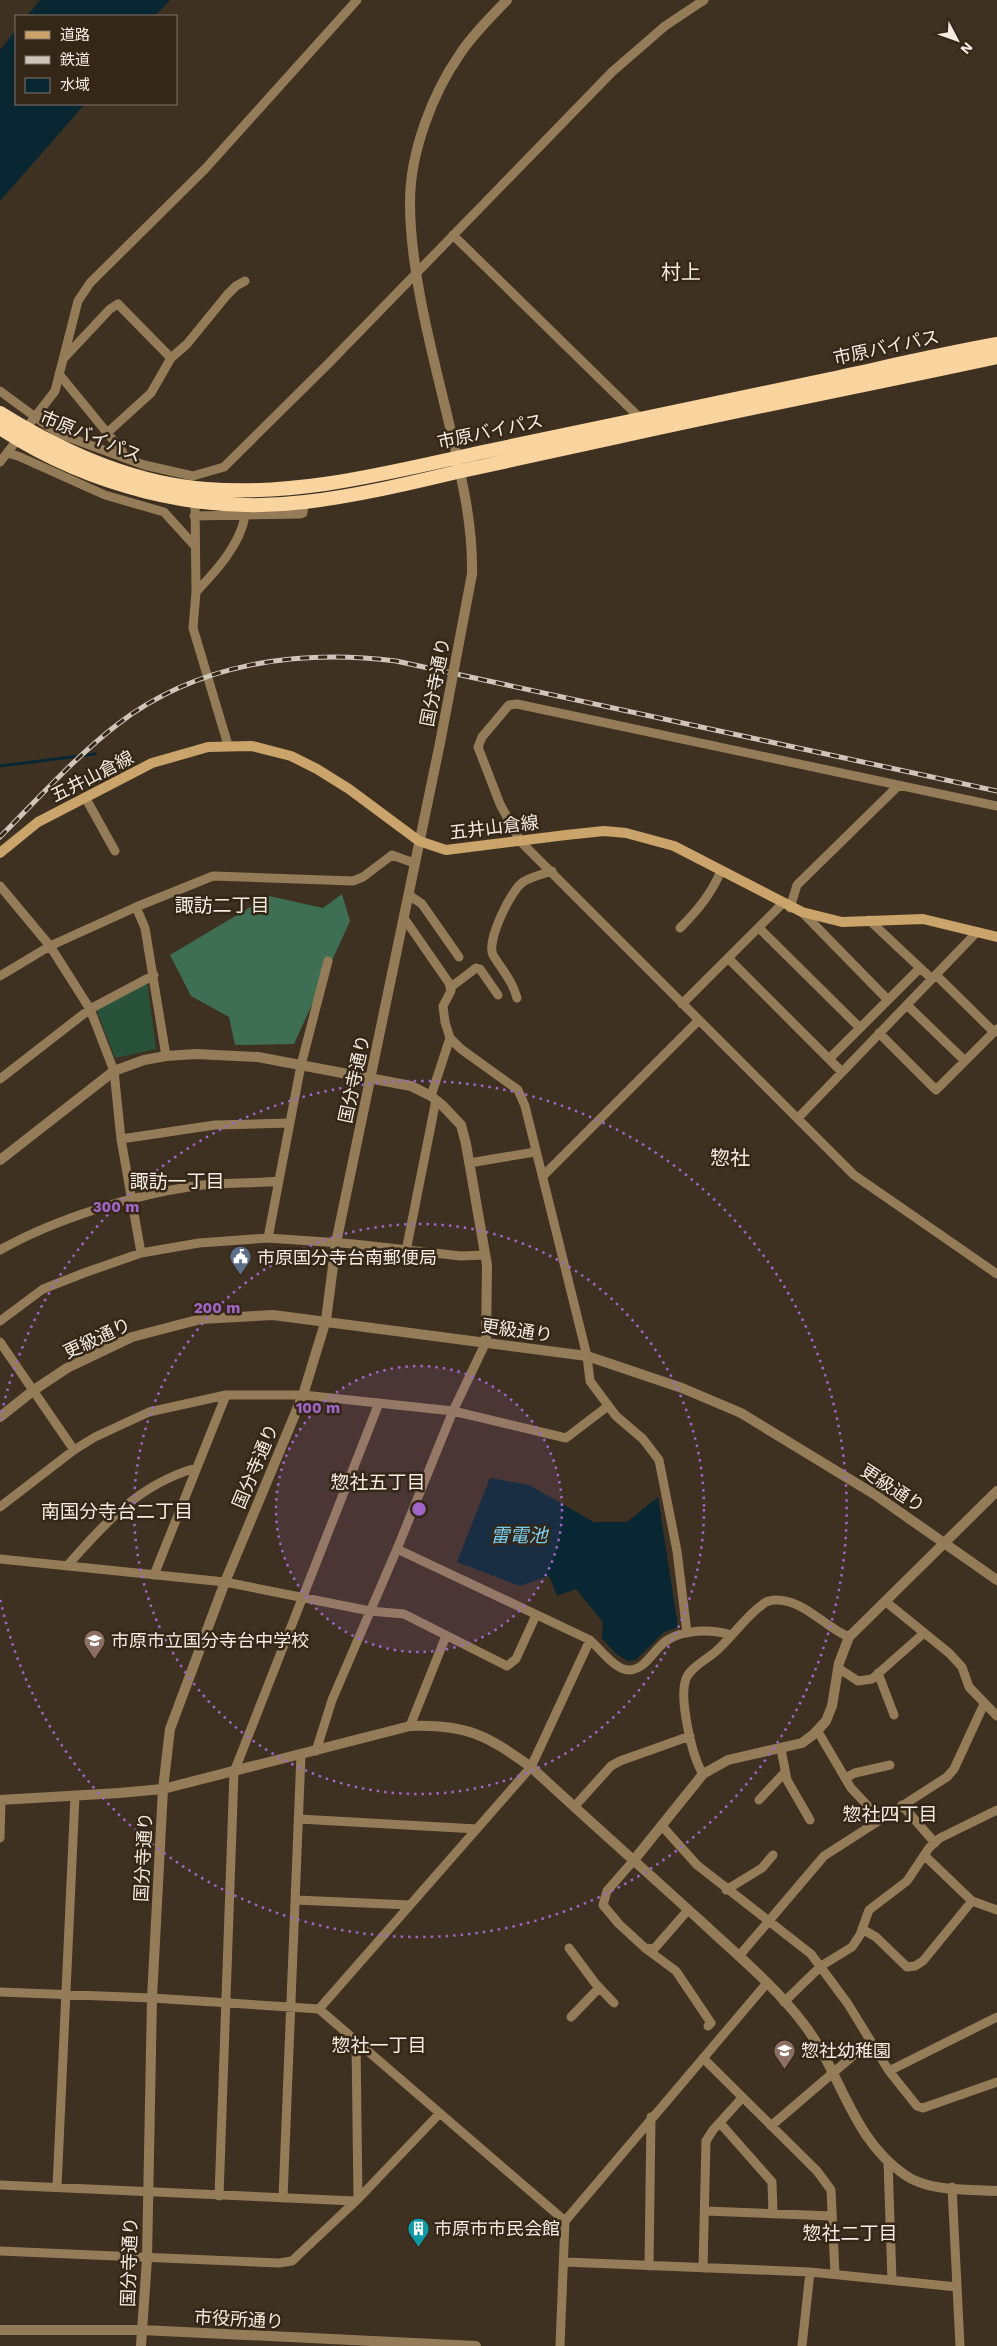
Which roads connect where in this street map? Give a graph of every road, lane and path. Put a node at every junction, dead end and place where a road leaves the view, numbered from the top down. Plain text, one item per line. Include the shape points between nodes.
1 (357, 0) edge
2 (507, 0) edge
3 (704, 0) edge
4 (453, 235) junction
5 (416, 271) junction
6 (245, 281) dead end
7 (997, 344) edge
8 (997, 357) edge
9 (171, 358) junction
10 (61, 361) junction
11 (59, 374) junction
12 (0, 391) edge
13 (0, 413) edge
14 (35, 417) junction
15 (641, 418) junction
16 (0, 428) edge
17 (107, 433) junction
18 (21, 434) junction
19 (7, 453) junction
20 (457, 457) junction
21 (125, 458) junction
22 (0, 462) edge
23 (460, 472) junction
24 (194, 501) junction
25 (304, 502) junction
26 (194, 516) junction
27 (245, 516) junction
28 (194, 545) junction
29 (196, 592) junction
30 (228, 745) junction
31 (898, 786) junction
32 (85, 797) junction
33 (997, 806) edge
34 (419, 841) junction
35 (520, 841) junction
36 (115, 851) dead end
37 (0, 853) edge
38 (414, 863) junction
39 (552, 871) junction
40 (721, 871) junction
41 (0, 886) edge
42 (409, 895) junction
43 (787, 906) junction
44 (136, 907) junction
45 (802, 912) junction
46 (404, 918) junction
47 (869, 920) junction
48 (680, 928) dead end
49 (759, 928) junction
50 (977, 932) junction
51 (997, 937) edge
52 (50, 946) junction
53 (459, 957) dead end
54 (729, 959) junction
55 (328, 961) dead end
56 (920, 968) junction
57 (154, 975) junction
58 (0, 976) edge
59 (934, 977) junction
60 (451, 987) junction
61 (498, 995) dead end
62 (517, 998) dead end
63 (888, 1000) junction
64 (682, 1004) junction
65 (907, 1005) junction
66 (90, 1009) junction
67 (698, 1021) junction
68 (860, 1028) junction
69 (996, 1030) edge
70 (880, 1033) junction
71 (450, 1038) junction
72 (166, 1056) junction
73 (829, 1059) junction
74 (965, 1061) junction
75 (301, 1065) junction
76 (114, 1071) junction
77 (842, 1072) junction
78 (371, 1078) junction
79 (0, 1079) edge
80 (434, 1098) junction
81 (798, 1118) junction
82 (290, 1122) junction
83 (121, 1139) junction
84 (536, 1152) junction
85 (0, 1160) edge
86 (469, 1164) junction
87 (544, 1176) junction
88 (278, 1181) junction
89 (131, 1199) junction
90 (268, 1238) junction
91 (336, 1243) junction
92 (0, 1250) edge
93 (406, 1250) junction
94 (141, 1253) junction
95 (485, 1255) junction
96 (997, 1274) edge
97 (326, 1320) junction
98 (0, 1321) edge
99 (0, 1342) edge
100 (486, 1342) junction
101 (587, 1356) junction
102 (34, 1390) junction
103 (226, 1395) junction
104 (303, 1395) junction
105 (379, 1403) junction
106 (608, 1406) junction
107 (453, 1411) junction
108 (0, 1417) edge
109 (74, 1450) junction
110 (196, 1468) junction
111 (997, 1491) edge
112 (0, 1507) edge
113 (945, 1543) junction
114 (397, 1549) junction
115 (0, 1559) edge
116 (67, 1566) junction
117 (154, 1575) junction
118 (997, 1580) edge
119 (225, 1582) junction
120 (302, 1598) junction
121 (885, 1601) junction
122 (370, 1611) junction
123 (536, 1614) junction
124 (687, 1633) junction
125 (924, 1633) junction
126 (731, 1635) junction
127 (446, 1636) junction
128 (849, 1637) junction
129 (590, 1640) junction
130 (838, 1668) junction
131 (878, 1673) junction
132 (984, 1704) junction
133 (894, 1715) dead end
134 (997, 1716) edge
135 (410, 1726) junction
136 (817, 1730) junction
137 (690, 1736) junction
138 (781, 1749) junction
139 (316, 1750) junction
140 (302, 1754) junction
141 (890, 1765) dead end
142 (531, 1767) junction
143 (234, 1772) junction
144 (785, 1772) junction
145 (703, 1774) junction
146 (846, 1778) junction
147 (163, 1789) junction
148 (75, 1796) junction
149 (1, 1800) edge
150 (759, 1800) dead end
151 (902, 1805) junction
152 (574, 1807) junction
153 (997, 1810) edge
154 (299, 1819) junction
155 (880, 1819) junction
156 (810, 1820) dead end
157 (662, 1826) junction
158 (477, 1829) junction
159 (0, 1838) edge
160 (935, 1843) junction
161 (773, 1855) dead end
162 (924, 1855) junction
163 (634, 1860) junction
164 (726, 1890) junction
165 (296, 1900) junction
166 (972, 1901) junction
167 (410, 1905) junction
168 (688, 1910) junction
169 (997, 1910) edge
170 (768, 1920) junction
171 (862, 1929) junction
172 (569, 1948) dead end
173 (645, 1948) junction
174 (739, 1956) junction
175 (821, 1966) junction
176 (766, 1983) junction
177 (600, 1988) junction
178 (0, 1992) edge
179 (66, 1995) junction
180 (152, 1998) junction
181 (784, 2002) junction
182 (227, 2003) junction
183 (614, 2003) dead end
184 (292, 2007) junction
185 (319, 2009) junction
186 (571, 2017) dead end
187 (997, 2017) edge
188 (708, 2026) dead end
189 (356, 2041) junction
190 (869, 2042) junction
191 (702, 2058) junction
192 (889, 2071) junction
193 (834, 2074) junction
194 (997, 2082) edge
195 (742, 2098) junction
196 (440, 2113) junction
197 (651, 2118) junction
198 (720, 2123) junction
199 (772, 2126) junction
200 (888, 2161) junction
201 (0, 2185) edge
202 (57, 2187) junction
203 (952, 2187) junction
204 (997, 2191) edge
205 (147, 2193) junction
206 (219, 2196) junction
207 (283, 2198) junction
208 (356, 2200) junction
209 (705, 2211) junction
210 (773, 2214) junction
211 (832, 2216) junction
212 (565, 2222) junction
213 (0, 2252) edge
214 (147, 2259) junction
215 (565, 2262) junction
216 (649, 2266) junction
217 (703, 2268) junction
218 (810, 2272) junction
219 (835, 2274) junction
220 (892, 2280) junction
221 (957, 2287) junction
222 (0, 2330) edge
223 (142, 2330) junction
224 (141, 2346) edge
225 (476, 2346) edge
226 (560, 2346) edge
227 (802, 2346) edge
228 (960, 2346) edge

1 - 10 street via 205,169 90,283 78,301
2 - 5 street, 国分寺通り via 459,54 427,117 417,149 410,202
3 - 4 street via 665,26 612,72
4 - 5 street
4 - 15 street
5 - 20 street, 国分寺通り
5 - 21 street via 224,467 194,476
6 - 9 street via 227,295 187,344
7 - 15 highway, 市原バイパス
8 - 23 highway, 市原バイパス
9 - 10 street via 118,304
9 - 17 street via 151,393
10 - 11 street
11 - 14 street via 55,391
11 - 17 street
12 - 14 street
13 - 18 highway, 市原バイパス
14 - 18 street
14 - 21 street via 57,433
15 - 20 highway, 市原バイパス
16 - 18 highway, 市原バイパス
17 - 21 street
18 - 19 street
18 - 20 highway, 市原バイパス via 151,480 242,491 294,488 376,476
18 - 24 highway, 市原バイパス via 81,471 146,492
19 - 22 street
19 - 28 street via 105,496 164,512
20 - 23 street, 国分寺通り
23 - 25 highway, 市原バイパス
23 - 34 street, 国分寺通り, bridge via 470,531 472,574
24 - 25 highway, 市原バイパス via 237,504
24 - 26 street
25 - 27 street via 300,514
26 - 27 street
26 - 28 street
27 - 29 street via 242,529 221,564
28 - 29 street
29 - 30 street via 193,628
30 - 32 main road, 五井山倉線 via 165,758
30 - 34 main road, 五井山倉線 via 272,750 304,762 349,789
31 - 33 street
31 - 35 street via 590,719 509,705 482,737 478,747 500,804
31 - 43 street via 797,886
32 - 36 street
32 - 37 main road, 五井山倉線 via 25,831
34 - 35 main road, 五井山倉線 via 446,850
34 - 38 street, 国分寺通り
35 - 39 street
35 - 40 main road, 五井山倉線 via 604,831 626,833 674,846
38 - 42 street, 国分寺通り
38 - 44 street via 392,855 353,881 213,876
39 - 62 street via 524,881 516,888 492,942 492,953 514,984
39 - 64 street
40 - 43 main road, 五井山倉線
40 - 48 street via 703,905
41 - 52 street
42 - 46 street, 国分寺通り
42 - 53 street via 422,904
43 - 45 main road, 五井山倉線
43 - 49 street
44 - 52 street
44 - 57 street via 146,928
45 - 47 main road, 五井山倉線 via 842,922
45 - 63 street
46 - 60 street
46 - 78 street, 国分寺通り
47 - 50 main road, 五井山倉線 via 923,919
47 - 56 street
49 - 54 street
49 - 68 street
50 - 51 main road, 五井山倉線
50 - 59 street
52 - 58 street
52 - 66 street
54 - 64 street
54 - 73 street
55 - 75 street
56 - 59 street
56 - 63 street
57 - 66 street
57 - 72 street
59 - 65 street
59 - 69 street
60 - 61 street via 476,968
60 - 71 street via 443,1006
63 - 68 street
64 - 67 street
65 - 70 street
65 - 74 street
66 - 76 street
66 - 79 street
67 - 81 street
67 - 87 street
68 - 73 street
69 - 74 street
70 - 74 street via 936,1090
70 - 77 street
71 - 80 street
71 - 84 street via 518,1090
72 - 75 street via 219,1054
72 - 76 street
73 - 77 street
75 - 78 street
75 - 82 street
76 - 83 street
76 - 85 street
77 - 81 street
78 - 80 street via 411,1086
78 - 91 street, 国分寺通り
80 - 86 street via 461,1125
80 - 93 street
81 - 96 street via 854,1175
82 - 83 street via 216,1125
82 - 88 street
83 - 89 street
84 - 86 street
84 - 87 street
86 - 95 street
87 - 101 street
88 - 89 street via 195,1186
88 - 90 street
89 - 92 street via 22,1237
89 - 94 street
90 - 91 street
90 - 94 street via 199,1243
91 - 93 street
91 - 97 street, 国分寺通り
93 - 95 street via 461,1256
94 - 98 street via 43,1289
95 - 100 street
97 - 100 street, 更級通り
97 - 102 street, 更級通り via 273,1315 201,1319 132,1337 67,1368
97 - 104 street, 国分寺通り
99 - 102 street
100 - 101 street, 更級通り
100 - 107 street
101 - 106 street via 590,1381
101 - 113 street, 更級通り via 682,1388 741,1413 874,1494
102 - 108 street, 更級通り
102 - 109 street
103 - 104 street
103 - 109 street via 149,1412
103 - 110 street
104 - 105 street
104 - 119 street, 国分寺通り
105 - 107 street
105 - 120 street
106 - 107 street via 566,1438
106 - 124 street via 643,1439 659,1460 677,1551
107 - 114 street
109 - 112 street
110 - 116 street via 142,1492 113,1515
110 - 117 street
111 - 113 street
113 - 118 street, 更級通り
113 - 121 street
114 - 122 street
114 - 123 street
115 - 116 street
116 - 117 street
117 - 119 street
119 - 120 street
119 - 147 street, 国分寺通り via 170,1729
120 - 122 street
120 - 143 street
121 - 125 street
121 - 128 street
122 - 127 street via 404,1614
122 - 139 street via 332,1700
123 - 127 street via 516,1659 507,1666
123 - 129 street
124 - 126 street
124 - 129 street via 668,1640 642,1666 630,1670 618,1666
125 - 131 street
125 - 132 street via 962,1667 969,1687
126 - 128 street via 764,1603 777,1600 803,1607
126 - 137 street via 685,1679
127 - 135 street
128 - 130 street
129 - 142 street
130 - 131 street via 858,1681 872,1679
130 - 136 street via 832,1706 826,1721
131 - 133 street
132 - 134 street
132 - 151 street via 954,1769 947,1777
135 - 139 street
135 - 142 street via 465,1729 497,1742
136 - 138 street via 802,1744
136 - 146 street
137 - 145 street via 696,1763
137 - 152 street via 620,1761
138 - 144 street
138 - 145 street via 728,1760
139 - 140 street
140 - 143 street
140 - 154 street
141 - 146 street
142 - 152 street
142 - 158 street
143 - 147 street
143 - 182 street
144 - 150 street
144 - 156 street via 786,1780
145 - 157 street
146 - 155 street
147 - 148 street
147 - 180 street, 国分寺通り
148 - 149 street
148 - 179 street
149 - 159 street
151 - 155 street
151 - 160 street
152 - 163 street
153 - 160 street
154 - 158 street
154 - 165 street
155 - 170 street via 824,1856
157 - 163 street
157 - 164 street via 697,1865
158 - 167 street
160 - 162 street
161 - 164 street via 762,1868
162 - 166 street
162 - 171 street via 907,1881 869,1910
163 - 168 street
163 - 173 street via 607,1891 603,1905
164 - 170 street
165 - 167 street
165 - 184 street
166 - 169 street
166 - 171 street via 923,1961 915,1966 907,1967 876,1937
167 - 185 street
168 - 173 street via 654,1949
168 - 174 street
170 - 174 street
170 - 175 street via 795,1939
171 - 175 street via 852,1947
172 - 177 street
173 - 188 street via 676,1971 711,2023
174 - 176 street
175 - 181 street
175 - 190 street via 848,2004
176 - 181 street
176 - 191 street
177 - 183 street
177 - 186 street
178 - 179 street
179 - 180 street
179 - 202 street
180 - 182 street
180 - 205 street, 国分寺通り
181 - 193 street via 807,2028
182 - 184 street
182 - 206 street
184 - 185 street
184 - 207 street
185 - 189 street
187 - 192 street
189 - 196 street
189 - 208 street
190 - 192 street
190 - 193 street
191 - 195 street
191 - 197 street
192 - 194 street via 923,2108
193 - 199 street
193 - 200 street via 853,2116
195 - 198 street
195 - 199 street
196 - 208 street
196 - 212 street
197 - 212 street
197 - 216 street
198 - 209 street via 706,2141
198 - 210 street via 772,2182
199 - 211 street via 817,2171 831,2190
200 - 203 street via 907,2176 934,2186
200 - 220 street
201 - 202 street
202 - 205 street
203 - 204 street
203 - 221 street
205 - 206 street
205 - 214 street, 国分寺通り
206 - 207 street
207 - 208 street
208 - 214 street via 292,2261 279,2264
209 - 210 street
209 - 217 street
210 - 211 street
211 - 219 street
212 - 215 street
213 - 214 street
214 - 223 street, 国分寺通り
215 - 216 street
215 - 226 street
216 - 217 street
217 - 218 street
218 - 219 street
218 - 227 street
219 - 220 street
220 - 221 street
221 - 228 street
222 - 223 street, 市役所通り
223 - 224 street, 国分寺通り
223 - 225 street, 市役所通り

